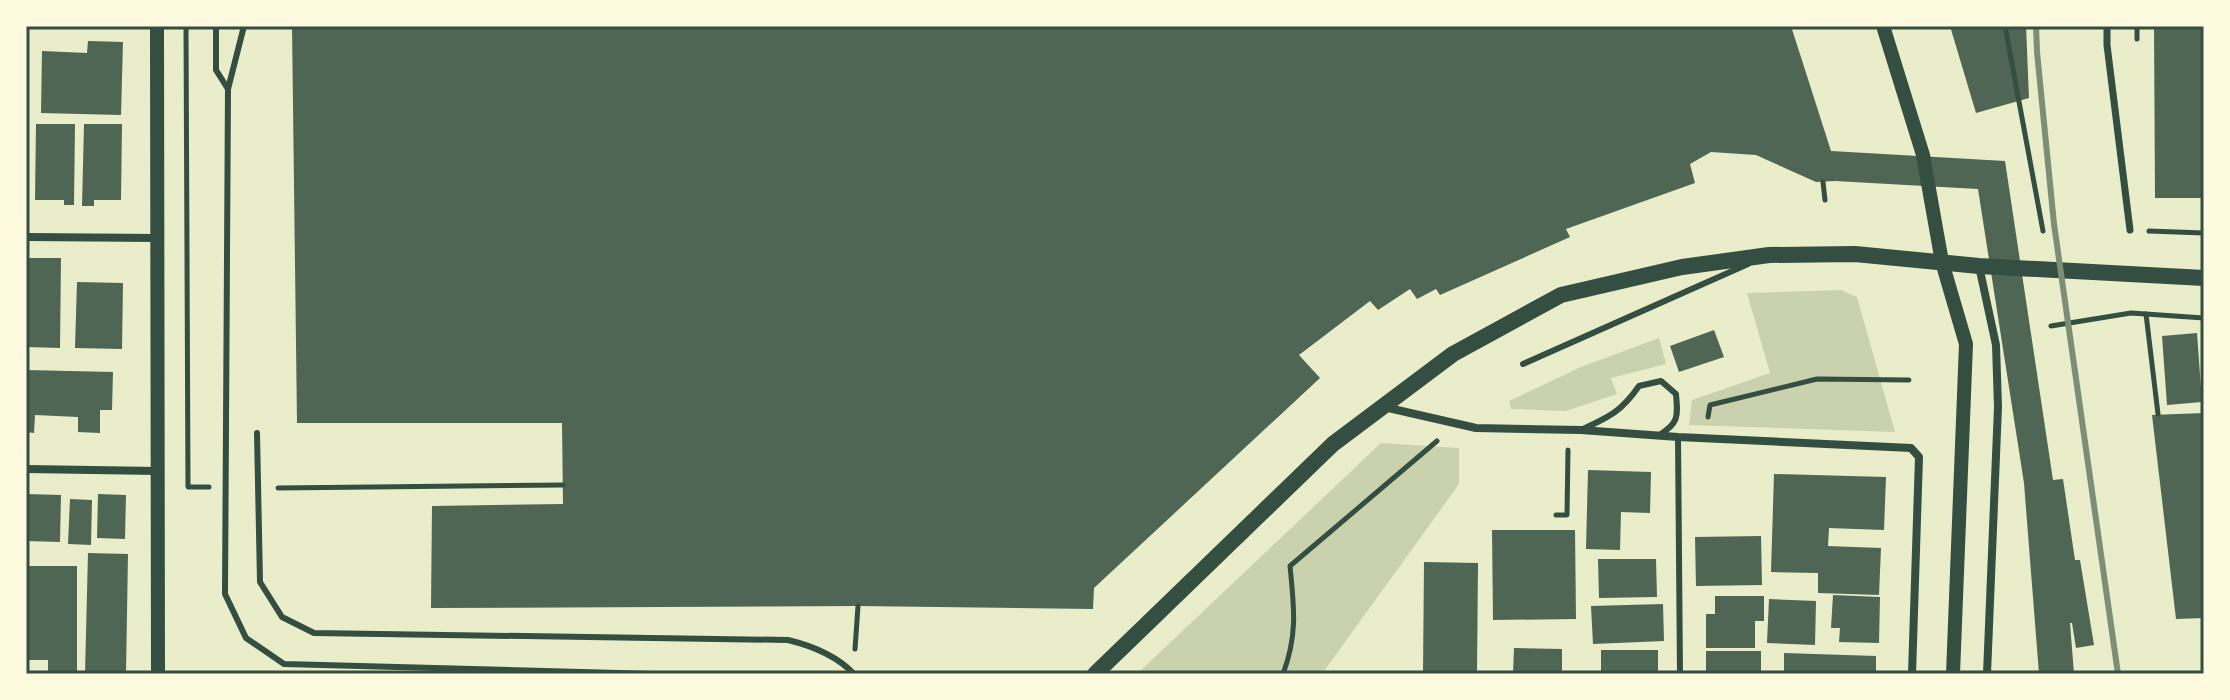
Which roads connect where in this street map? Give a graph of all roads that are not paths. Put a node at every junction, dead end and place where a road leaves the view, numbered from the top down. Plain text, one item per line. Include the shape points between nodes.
1 (157, 26) edge
2 (216, 26) edge
3 (244, 26) edge
4 (1883, 26) edge
5 (2107, 26) edge
6 (228, 89) junction
7 (2130, 230) road end
8 (26, 237) edge
9 (157, 238) junction
10 (1769, 255) junction
11 (1942, 262) junction
12 (1979, 266) junction
13 (2204, 278) edge
14 (1523, 364) dead end
15 (1384, 407) junction
16 (1581, 430) junction
17 (257, 433) dead end
18 (1658, 436) junction
19 (1678, 437) junction
20 (26, 469) edge
21 (158, 471) junction
22 (158, 674) edge
23 (655, 674) edge
24 (854, 674) edge
25 (1095, 674) edge
26 (1680, 674) edge
27 (1912, 674) edge
28 (1953, 674) edge
29 (1987, 674) edge

1 - 9 street
2 - 6 lane via 216,70
3 - 6 lane
4 - 11 street via 1923,155
5 - 7 street
6 - 23 lane via 225,594 246,638 284,664
8 - 9 street
9 - 21 street
10 - 11 main road via 1855,254
10 - 14 lane
10 - 15 main road via 1682,267 1561,295 1453,354
11 - 12 main road
11 - 28 street via 1966,344
12 - 13 main road
12 - 29 street via 1996,345 1998,407
15 - 16 street via 1476,428
15 - 25 main road via 1333,444
16 - 18 street
16 - 18 lane via 1613,416 1639,386 1661,381 1676,394 1678,415
17 - 24 lane via 260,582 282,617 314,633 788,640 813,646
18 - 19 street
19 - 26 lane
19 - 27 street via 1911,448 1919,457
20 - 21 street
21 - 22 street

